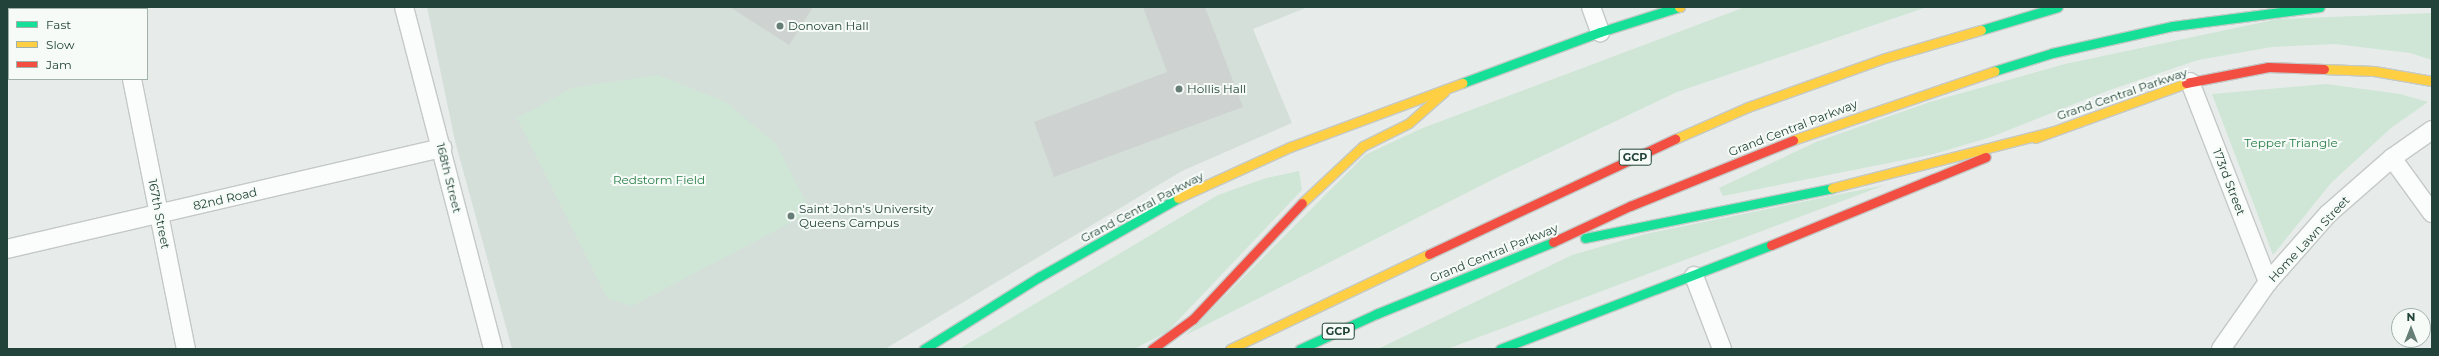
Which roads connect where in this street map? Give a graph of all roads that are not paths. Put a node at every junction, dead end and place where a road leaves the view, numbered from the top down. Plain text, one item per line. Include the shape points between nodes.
1 (404, 7) edge
2 (1592, 7) edge
3 (1679, 7) edge
4 (2058, 7) edge
5 (2320, 7) edge
6 (1600, 32) junction
7 (132, 80) edge
8 (2432, 81) edge
9 (2190, 82) junction
10 (1444, 92) junction
11 (2432, 130) edge
12 (2054, 131) junction
13 (442, 148) junction
14 (2392, 158) junction
15 (2432, 213) edge
16 (159, 214) junction
17 (7, 249) edge
18 (1539, 249) junction
19 (1694, 276) junction
20 (2268, 282) junction
21 (186, 349) edge
22 (492, 349) edge
23 (924, 349) edge
24 (1152, 349) edge
25 (1230, 349) edge
26 (1300, 349) edge
27 (1500, 349) edge
28 (1722, 349) edge
29 (2220, 349) edge

1 - 13 street, 168th Street
2 - 6 street
3 - 6 main road, Grand Central Parkway
4 - 25 main road, Grand Central Parkway / GCP via 1885,58 1748,107 1602,171
5 - 18 main road, Grand Central Parkway / GCP via 2173,26 2052,53 1911,98 1781,144 1630,206
6 - 10 main road, Grand Central Parkway
7 - 16 street, 167th Street
8 - 9 main road, Grand Central Parkway via 2374,71 2268,67
9 - 12 main road, Grand Central Parkway
9 - 20 street, 173rd Street
10 - 23 main road, Grand Central Parkway via 1290,147 1178,198 1039,277
10 - 24 main road via 1409,123 1363,146 1295,210 1193,318
11 - 14 street, Home Lawn Street
12 - 18 main road via 1849,185 1634,226
12 - 19 main road, Grand Central Parkway via 1893,193
13 - 16 street, 82nd Road
13 - 22 street, 168th Street
14 - 15 street
14 - 20 street, Home Lawn Street via 2328,214
16 - 17 street, 82nd Road
16 - 21 street, 167th Street
18 - 26 main road, Grand Central Parkway / GCP via 1376,314
19 - 27 main road, Grand Central Parkway
19 - 28 street
20 - 29 street, Home Lawn Street

